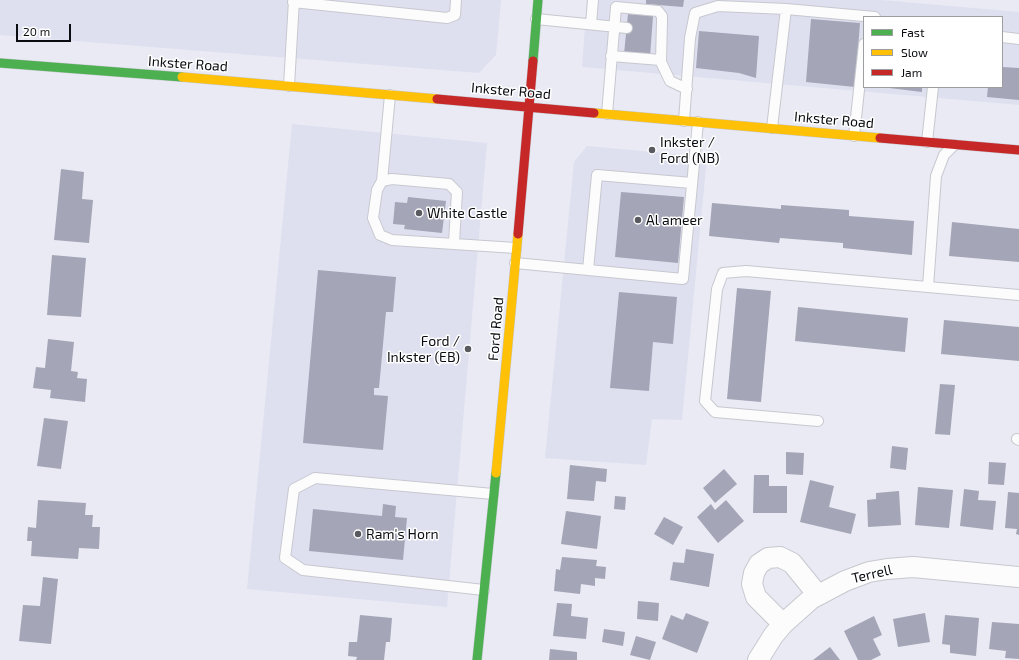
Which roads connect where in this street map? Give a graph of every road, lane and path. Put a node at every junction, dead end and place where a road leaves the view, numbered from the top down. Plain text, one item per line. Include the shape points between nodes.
1 (456, 0) edge
2 (538, 0) edge
3 (593, 0) edge
4 (294, 1) edge
5 (617, 4) edge
6 (641, 4) edge
7 (786, 9) junction
8 (867, 16) edge
9 (536, 19) junction
10 (591, 24) junction
11 (614, 27) junction
12 (626, 28) dead end
13 (1003, 37) edge
14 (1019, 39) edge
15 (863, 53) edge
16 (611, 56) junction
17 (661, 60) junction
18 (0, 63) edge
19 (289, 86) junction
20 (933, 88) edge
21 (686, 89) junction
22 (390, 95) junction
23 (528, 107) junction
24 (607, 114) junction
25 (684, 121) junction
26 (698, 122) junction
27 (772, 128) junction
28 (854, 136) junction
29 (927, 142) junction
30 (954, 144) junction
31 (1019, 150) edge
32 (382, 181) junction
33 (692, 183) junction
34 (454, 243) junction
35 (516, 248) junction
36 (515, 263) junction
37 (588, 270) junction
38 (928, 288) junction
39 (1019, 295) edge
40 (818, 421) dead end
41 (493, 494) junction
42 (1019, 577) edge
43 (484, 590) junction
44 (818, 595) junction
45 (783, 624) junction
46 (477, 660) edge
47 (758, 660) edge

1 - 4 lane via 455,15 447,18
2 - 9 main road, Ford Road
3 - 10 lane
4 - 19 lane
5 - 6 lane
5 - 11 lane
6 - 17 lane via 662,16 657,31
7 - 8 lane
7 - 21 lane via 718,6 695,13 690,38
7 - 27 lane
9 - 10 lane
9 - 23 main road, Ford Road
10 - 11 lane
11 - 12 lane
11 - 16 lane
13 - 14 lane
15 - 28 lane
16 - 17 lane
16 - 24 lane
17 - 21 lane via 670,81
18 - 19 main road, Inkster Road
19 - 22 main road, Inkster Road
20 - 29 lane
21 - 25 lane
22 - 23 main road, Inkster Road
22 - 32 lane
23 - 24 main road, Inkster Road
23 - 35 main road, Ford Road
24 - 25 main road, Inkster Road
25 - 26 main road, Inkster Road
26 - 27 main road, Inkster Road
26 - 33 lane
27 - 28 main road, Inkster Road
28 - 29 main road, Inkster Road
29 - 30 main road, Inkster Road
30 - 31 main road, Inkster Road
30 - 38 lane via 944,155 936,176
32 - 34 lane via 392,179 449,184 457,192
32 - 34 lane via 377,190 373,218 380,235 392,240
33 - 37 lane via 597,175
33 - 37 lane via 683,279
34 - 35 lane
35 - 36 main road, Ford Road
36 - 37 lane
36 - 41 main road, Ford Road
38 - 39 lane
38 - 40 lane via 746,271 723,273 716,289 705,400 715,412
41 - 43 main road, Ford Road
41 - 43 lane via 315,478 294,489 285,558 303,570
42 - 44 street, Terrell via 913,567 887,569 845,580
43 - 46 main road, Ford Road
44 - 45 street, Terrell
44 - 45 street via 792,563 780,557 768,558 759,564 752,584 756,598
45 - 47 street, Terrell via 772,636

